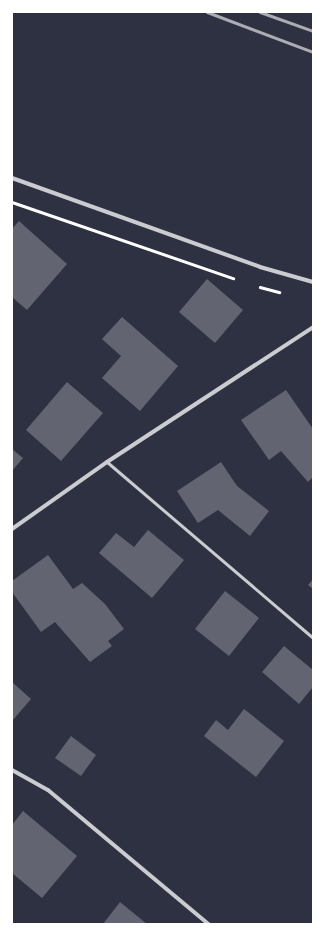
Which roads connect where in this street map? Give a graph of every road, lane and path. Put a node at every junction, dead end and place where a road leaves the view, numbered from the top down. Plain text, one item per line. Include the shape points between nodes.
1 (12, 178) edge
2 (12, 202) edge
3 (237, 280) dead end
4 (313, 282) edge
5 (252, 284) dead end
6 (282, 292) dead end
7 (313, 327) edge
8 (107, 462) junction
9 (12, 529) edge
10 (313, 638) edge
11 (12, 770) edge
12 (208, 924) edge

1 - 4 street via 260,267
2 - 3 path
5 - 6 path
7 - 8 street
8 - 9 street
8 - 10 lane
11 - 12 street via 48,790

